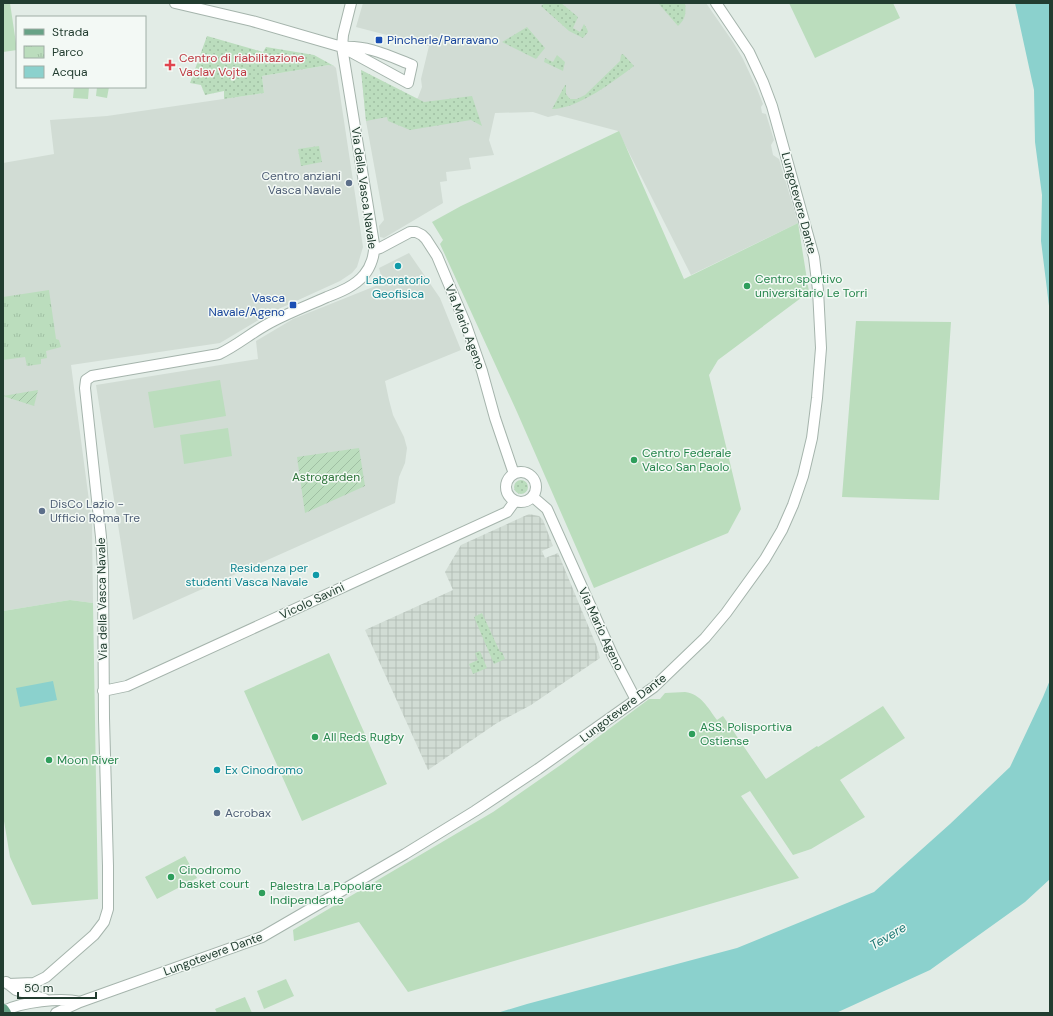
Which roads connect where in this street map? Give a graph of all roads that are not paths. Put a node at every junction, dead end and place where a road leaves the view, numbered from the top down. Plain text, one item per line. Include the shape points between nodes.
1 (175, 3) edge
2 (351, 3) edge
3 (716, 3) edge
4 (342, 47) junction
5 (374, 250) junction
6 (514, 474) junction
7 (533, 497) junction
8 (515, 501) junction
9 (103, 691) junction
10 (636, 700) junction
11 (6, 982) edge
12 (51, 1001) junction
13 (80, 1002) junction
14 (4, 1012) edge
15 (56, 1013) edge

1 - 4 street via 252,21
2 - 4 street, Via della Vasca Navale
3 - 10 street, Lungotevere Dante via 749,52 763,82 775,114 814,257 821,348 817,398 812,438 803,476 782,530 765,560 705,638 654,687
4 - 4 street via 363,59 408,83 412,65 364,47
4 - 5 street, Via della Vasca Navale
5 - 6 street, Via Mario Ageno via 410,232 416,232 422,234 437,256 482,370
5 - 9 street, Via della Vasca Navale via 369,268 364,276 354,283 267,325 219,354 92,376 86,380 103,569
6 - 7 street via 524,473 532,478 536,487
6 - 8 street via 508,481 506,490
7 - 8 street via 524,502
7 - 10 street, Via Mario Ageno via 547,509 613,656
8 - 9 street, Vicolo Savini via 507,512 127,686
9 - 11 street, Via della Vasca Navale via 108,866 108,909 104,922 97,932 43,980 34,983
10 - 13 street, Lungotevere Dante via 475,812 274,930 242,945
11 - 12 street via 16,990
12 - 13 street, Lungotevere Dante
12 - 14 street, Lungotevere Dante via 17,1005
13 - 15 street

